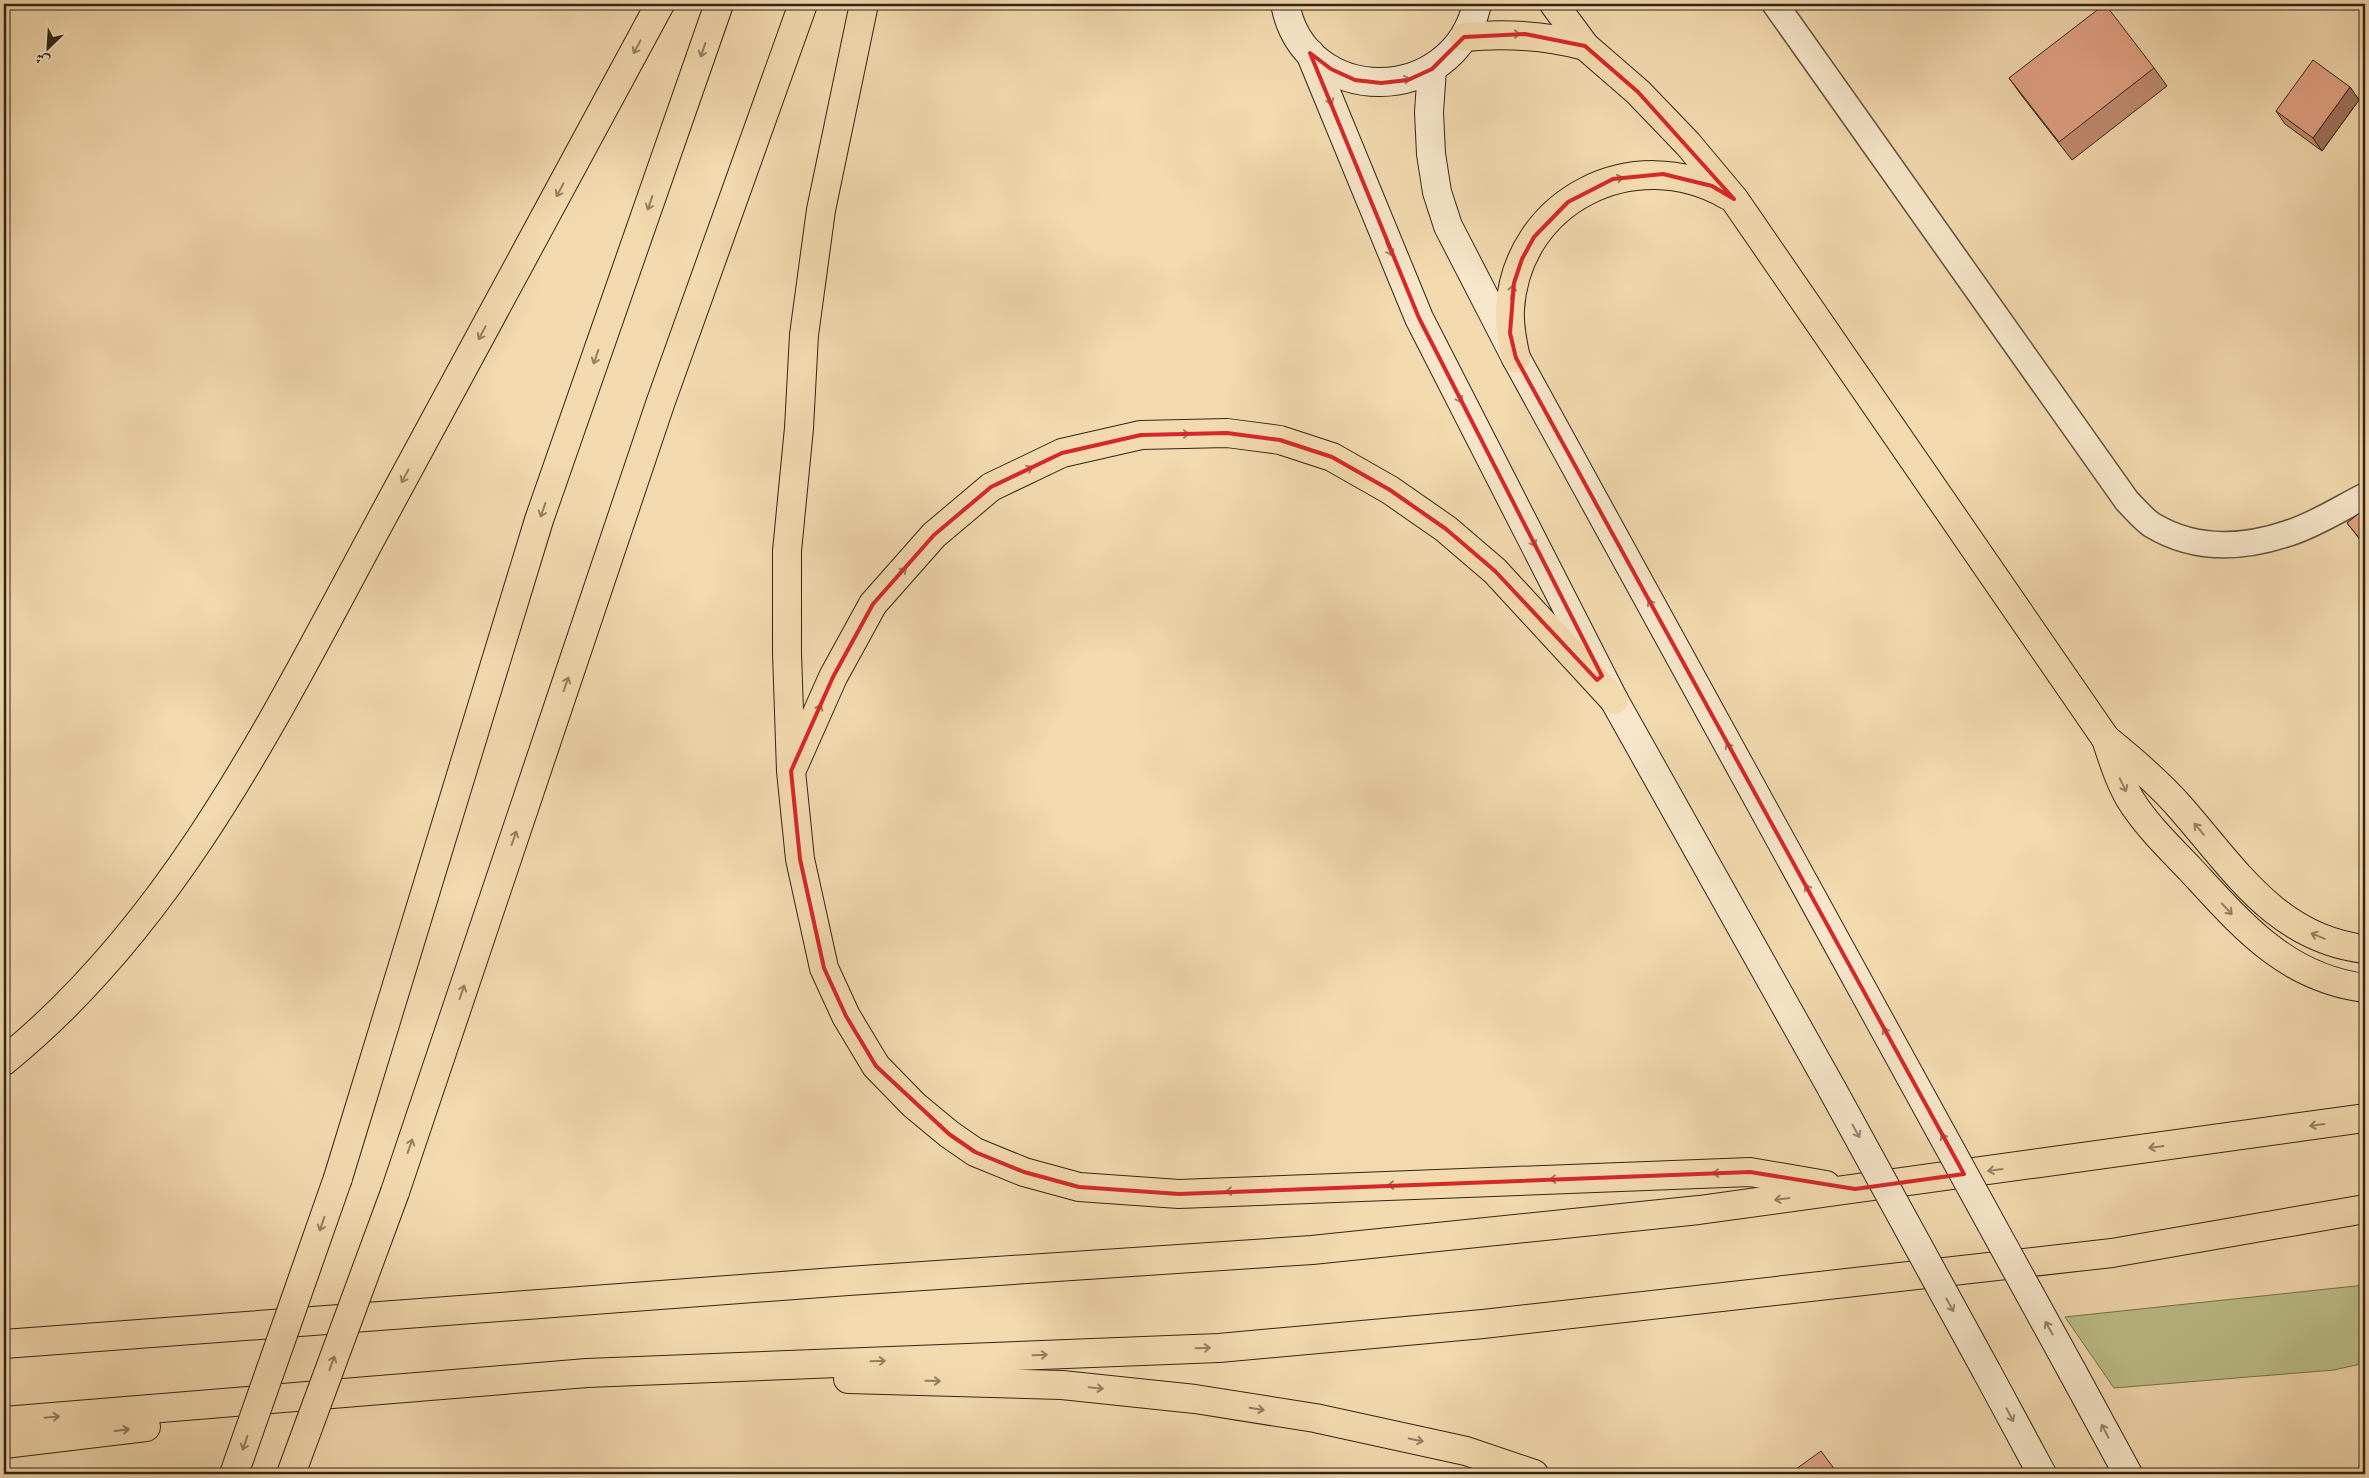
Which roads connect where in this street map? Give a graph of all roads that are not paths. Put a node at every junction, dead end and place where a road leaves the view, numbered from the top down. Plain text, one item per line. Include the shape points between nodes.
1 (660, 4) edge
2 (719, 4) edge
3 (803, 4) edge
4 (864, 4) edge
5 (1285, 4) edge
6 (1477, 4) edge
7 (1554, 4) edge
8 (1775, 4) edge
9 (1464, 37) junction
10 (1585, 46) junction
11 (1310, 53) junction
12 (1432, 69) junction
13 (1734, 199) junction
14 (1516, 358) junction
15 (2365, 496) edge
16 (1614, 700) junction
17 (2106, 739) junction
18 (791, 771) junction
19 (2365, 949) edge
20 (2365, 988) edge
21 (4, 1061) edge
22 (2365, 1118) edge
23 (1854, 1190) junction
24 (2365, 1209) edge
25 (4, 1344) edge
26 (587, 1373) junction
27 (4, 1421) edge
28 (4, 1444) edge
29 (234, 1474) edge
30 (291, 1474) edge
31 (1534, 1474) edge
32 (2042, 1474) edge
33 (2128, 1474) edge

1 -> 21 highway via 293,682 217,812 178,872 107,962 65,1006
2 -> 29 highway, bridge via 539,520 338,1178
30 -> 3 highway, bridge via 394,1192 660,404
4 - 18 highway via 821,210 804,335 787,551
5 - 11 main road via 1296,34
6 - 9 main road
7 - 10 highway
8 - 15 lane via 2127,501 2150,524 2179,538 2217,546 2253,542 2290,533
9 -> 10 highway via 1525,34
9 - 12 main road via 1450,55
10 - 13 highway via 1638,92
11 -> 12 main road via 1330,69 1355,80 1381,83 1408,80
11 -> 16 main road via 1418,318
12 - 14 main road via 1429,112 1437,192 1448,226
14 -> 13 highway via 1510,333 1514,283 1534,237 1568,202 1613,180 1663,174 1712,186
13 - 17 highway
33 -> 14 main road, bridge
18 -> 16 highway via 833,677 874,604 934,535 991,487 1062,453 1141,435 1227,433 1280,440 1332,457 1390,490 1446,530 1495,571
16 -> 32 main road, bridge via 1832,1089
19 -> 17 highway via 2313,934 2271,909 2252,892 2154,780
17 -> 20 highway via 2116,770 2140,813 2242,925 2261,943 2305,971
23 -> 18 highway via 1750,1172 1179,1194 1079,1187 1024,1172 974,1152 914,1105 876,1066 846,1016 824,968 800,858
22 -> 23 highway
23 -> 25 highway via 1699,1210 1312,1250
26 -> 24 highway via 1219,1348 1483,1324 2112,1253
27 -> 26 highway
28 -> 26 highway
26 -> 31 highway via 1062,1385 1195,1399 1315,1418 1466,1451

